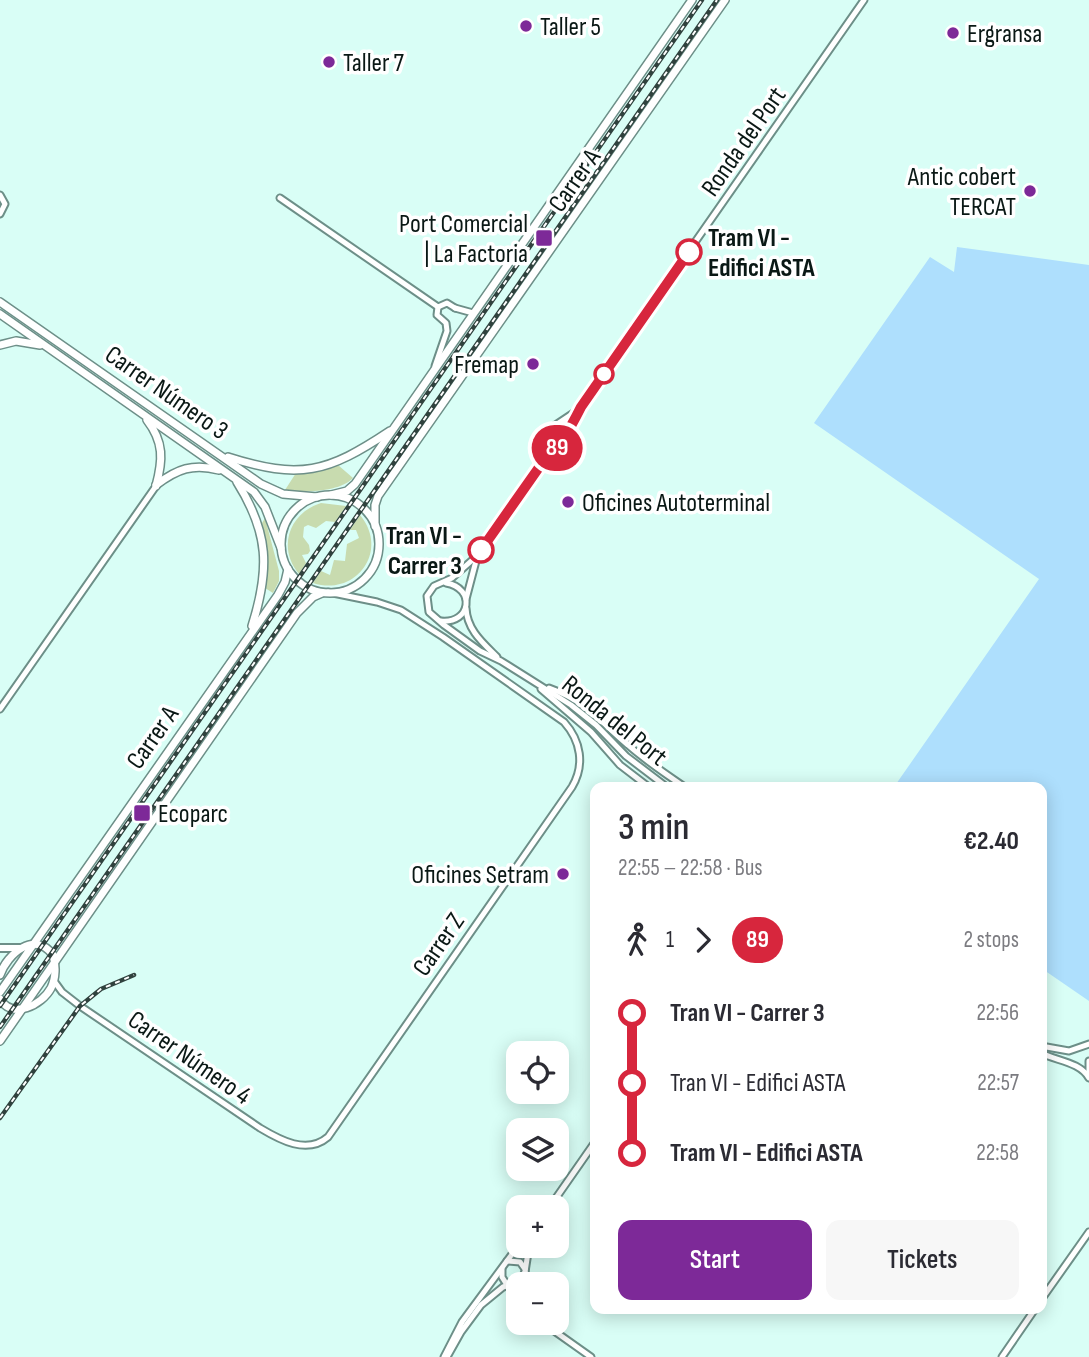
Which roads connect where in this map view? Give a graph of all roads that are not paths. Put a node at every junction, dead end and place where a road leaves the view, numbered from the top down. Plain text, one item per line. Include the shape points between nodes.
1 (692, 0) edge
2 (725, 0) edge
3 (864, 0) edge
4 (0, 195) edge
5 (279, 198) dead end
6 (0, 214) edge
7 (0, 302) edge
8 (438, 307) junction
9 (473, 313) junction
10 (0, 314) edge
11 (0, 345) edge
12 (45, 346) junction
13 (433, 373) junction
14 (581, 407) junction
15 (142, 413) junction
16 (393, 429) junction
17 (222, 455) junction
18 (540, 466) junction
19 (224, 471) junction
20 (235, 478) junction
21 (156, 486) junction
22 (331, 495) junction
23 (317, 497) junction
24 (375, 526) junction
25 (281, 548) junction
26 (478, 555) junction
27 (288, 569) junction
28 (440, 584) junction
29 (325, 593) junction
30 (466, 603) junction
31 (438, 620) junction
32 (249, 636) junction
33 (502, 661) junction
34 (533, 682) junction
35 (0, 709) edge
36 (642, 782) edge
37 (660, 782) edge
38 (678, 782) edge
39 (34, 944) junction
40 (0, 948) edge
41 (21, 948) junction
42 (55, 961) junction
43 (0, 975) edge
44 (54, 981) junction
45 (0, 992) edge
46 (0, 999) edge
47 (22, 1009) junction
48 (0, 1041) edge
49 (1089, 1044) edge
50 (1047, 1047) edge
51 (1047, 1055) edge
52 (1089, 1061) edge
53 (1089, 1076) edge
54 (315, 1145) joint
55 (590, 1149) edge
56 (558, 1195) edge
57 (1089, 1232) edge
58 (509, 1258) edge
59 (527, 1258) edge
60 (504, 1264) junction
61 (525, 1272) joint
62 (502, 1277) junction
63 (506, 1282) edge
64 (506, 1284) edge
65 (506, 1287) edge
66 (1047, 1292) edge
67 (1032, 1314) edge
68 (561, 1335) edge
69 (445, 1357) edge
70 (591, 1357) edge
71 (1002, 1357) edge

1 - 9 main road, Carrer A
2 - 24 main road, Carrer A via 378,496
3 - 14 street, Ronda del Port
4 - 6 street via 5,204
5 - 8 street
7 - 17 main road, Carrer Número 3
8 - 9 street via 447,303
8 - 13 street via 437,315 447,331
9 - 13 main road, Carrer A
10 - 12 main road, Carrer Número 3
11 - 12 main road via 16,341
12 - 15 main road, Carrer Número 3
13 - 16 main road, Carrer A
14 - 18 street, Ronda del Port via 562,441
14 - 18 street, Ronda del Port via 544,435
15 - 19 main road, Carrer Número 3
15 - 21 main road via 155,430 162,451
16 - 17 main road via 341,461 313,469 269,469
16 - 22 main road, Carrer A via 355,484
17 - 23 main road, Carrer Número 3 via 272,489
18 - 26 street, Ronda del Port
19 - 20 main road, Carrer Número 3
19 - 21 main road via 185,468
20 - 25 main road, Carrer Número 3 via 260,498
20 - 32 main road via 257,518 265,551 263,586
21 - 35 street
22 - 23 main road
22 - 24 main road via 357,503
23 - 25 main road via 290,514
24 - 29 main road via 378,555 370,573 352,587
25 - 27 main road
26 - 28 street
26 - 30 street
27 - 29 main road via 301,585
27 - 32 main road, Carrer A via 284,586
28 - 30 street via 455,585
28 - 31 street via 430,590 426,600 429,612
29 - 42 main road, Carrer A via 302,607
29 - 54 street, Carrer Z via 389,605 438,633 564,722 575,736 580,757 572,787 328,1137
30 - 31 street via 455,620
30 - 33 street via 474,632
31 - 33 street
32 - 39 main road, Carrer A
33 - 34 street, Ronda del Port
34 - 36 street
34 - 37 street, Ronda del Port via 584,715
34 - 38 street via 576,699 628,746
39 - 41 main road
39 - 42 main road via 49,949
39 - 45 main road
40 - 41 street
41 - 43 main road via 7,960
42 - 44 main road
42 - 47 main road
44 - 47 main road via 45,996
44 - 54 street, Carrer Número 4 via 80,1006 260,1128 294,1143
46 - 47 main road via 9,1008
47 - 48 main road
49 - 50 street via 1069,1051
51 - 53 street via 1081,1068
52 - 53 street
55 - 56 street
57 - 66 street
58 - 60 street
59 - 61 street
60 - 61 street via 520,1262
60 - 62 street
60 - 69 street via 458,1328
62 - 63 street
62 - 64 street
65 - 69 street via 481,1304
67 - 71 street
68 - 70 street

